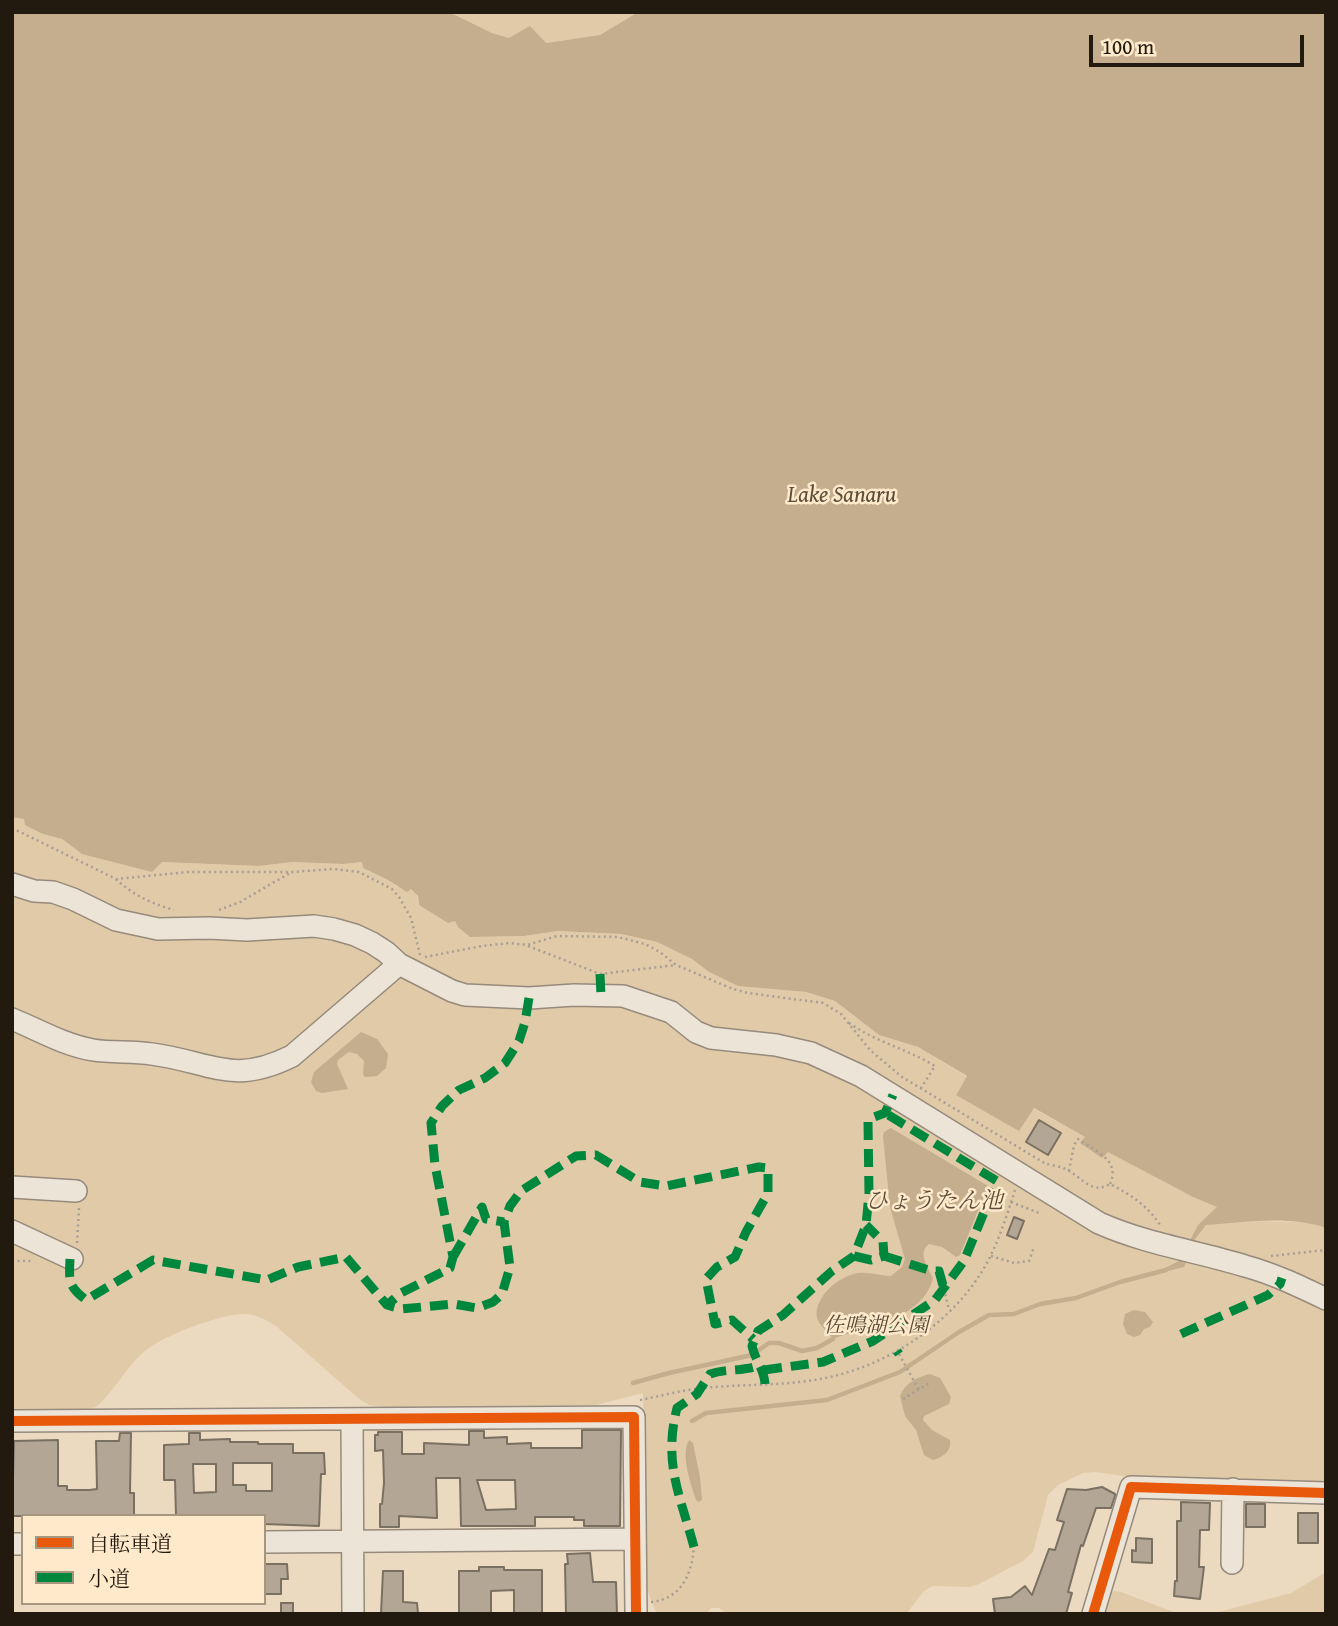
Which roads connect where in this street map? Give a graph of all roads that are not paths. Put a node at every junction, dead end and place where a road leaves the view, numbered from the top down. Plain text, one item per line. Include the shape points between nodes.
1 (12, 884) edge
2 (398, 964) junction
3 (12, 1019) edge
4 (12, 1187) edge
5 (76, 1191) road end
6 (12, 1231) edge
7 (72, 1259) road end
8 (1326, 1299) edge
9 (352, 1419) junction
10 (12, 1422) edge
11 (1233, 1489) junction
12 (1326, 1493) edge
13 (635, 1539) junction
14 (353, 1541) junction
15 (266, 1542) edge
16 (1232, 1563) dead end
17 (354, 1614) edge
18 (636, 1614) edge
19 (1093, 1614) edge

1 - 2 street via 53,892 116,920 158,929 334,929 372,943
2 - 3 street via 292,1056 250,1071 228,1072 152,1054 73,1045
2 - 8 street via 465,995 623,996 671,1012 711,1038 811,1053 861,1076 1099,1223 1119,1232 1169,1239 1198,1254 1282,1278
4 - 5 street
6 - 7 street
9 - 10 street
9 - 13 street via 634,1417
9 - 14 street
11 - 12 street
11 - 16 street
11 - 19 street via 1132,1487
13 - 14 street
13 - 18 street
14 - 15 street
14 - 17 street

